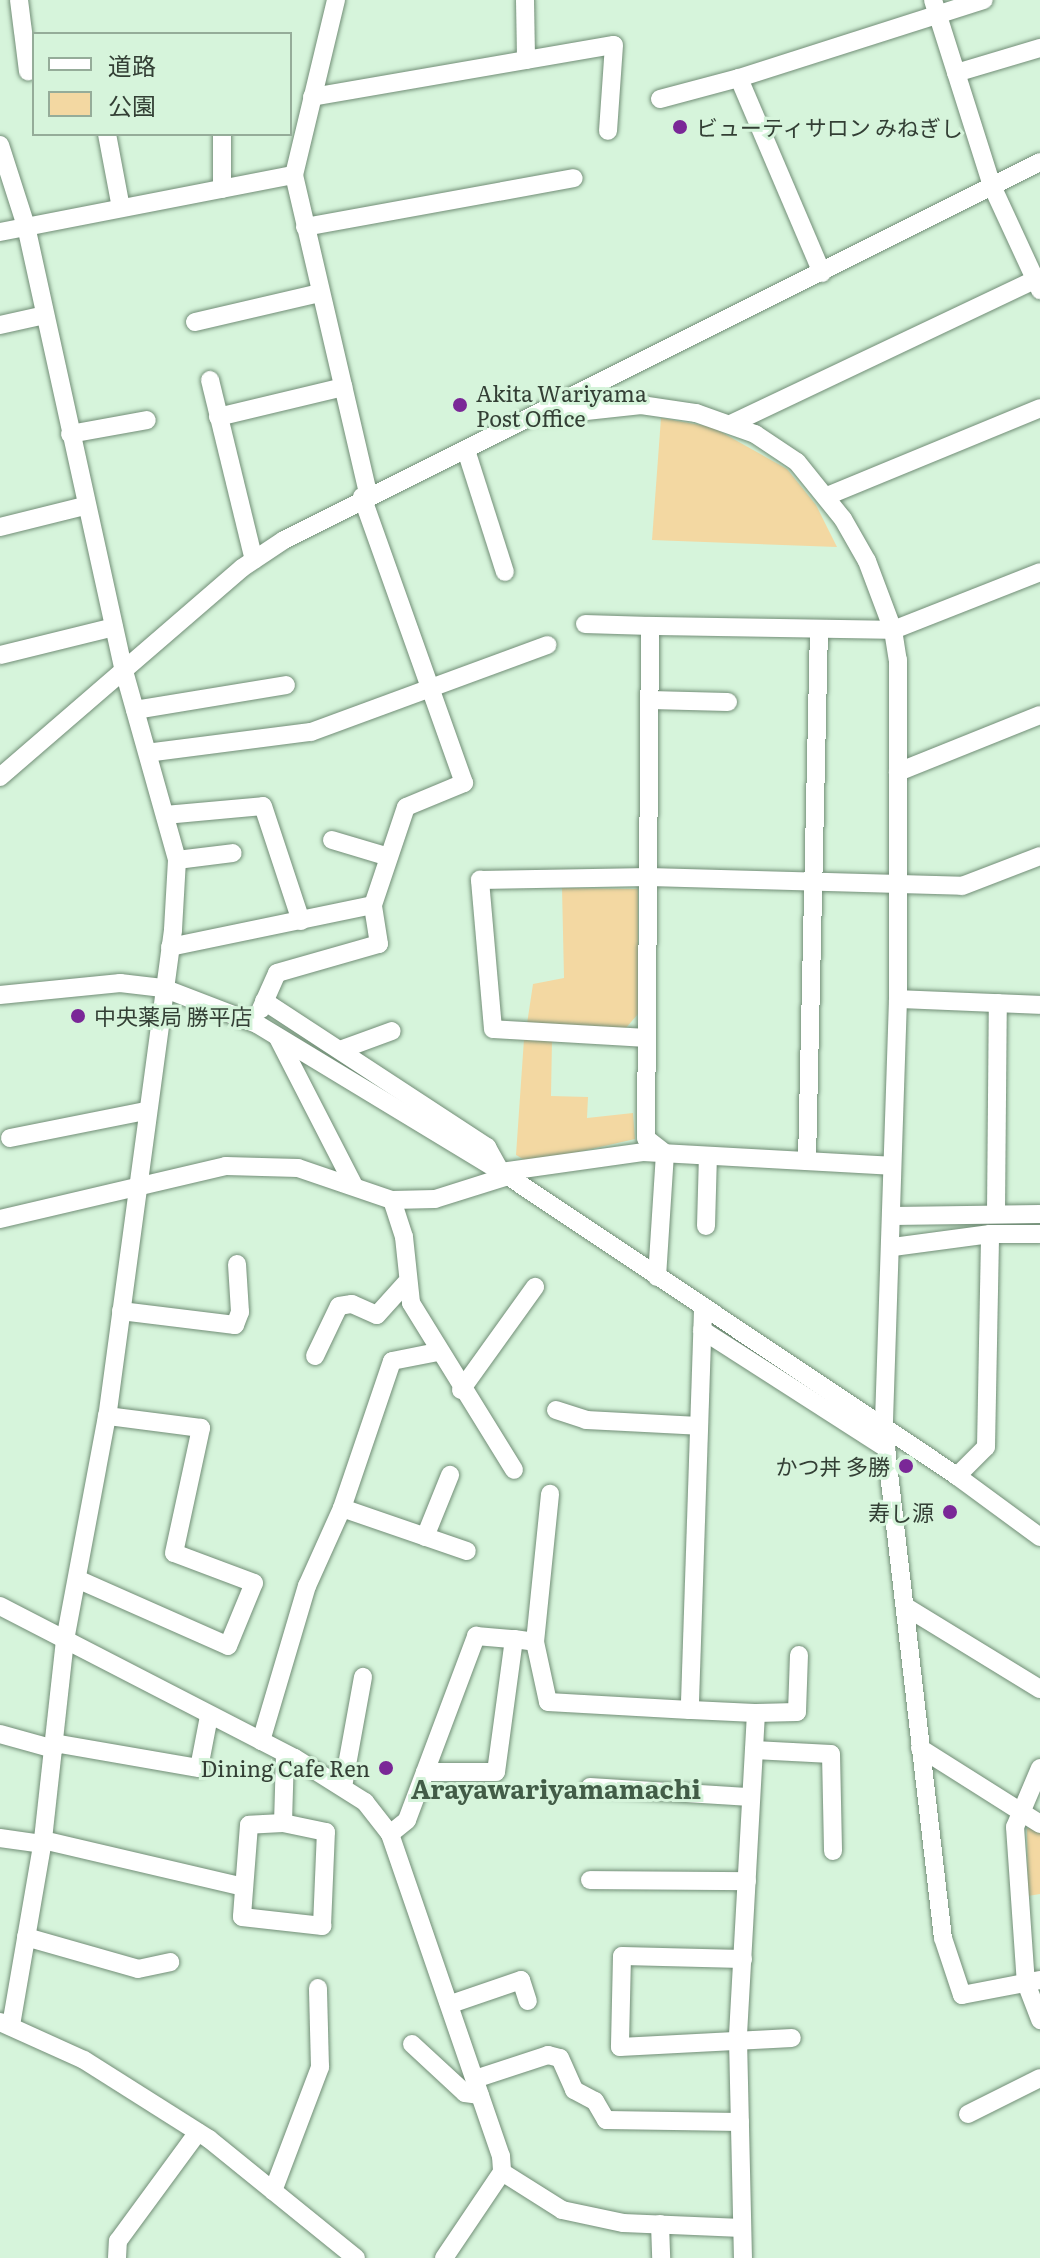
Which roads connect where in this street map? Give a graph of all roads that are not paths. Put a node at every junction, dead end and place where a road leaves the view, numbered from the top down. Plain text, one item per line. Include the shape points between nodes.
1 (19, 0) edge
2 (336, 0) edge
3 (525, 0) edge
4 (984, 0) edge
5 (935, 7) edge
6 (1040, 48) edge
7 (526, 60) junction
8 (28, 71) dead end
9 (956, 73) junction
10 (739, 78) junction
11 (312, 97) junction
12 (660, 99) dead end
13 (608, 131) dead end
14 (107, 136) edge
15 (222, 136) edge
16 (0, 145) edge
17 (1040, 162) edge
18 (294, 175) junction
19 (574, 178) dead end
20 (992, 186) junction
21 (222, 189) junction
22 (121, 208) junction
23 (26, 226) junction
24 (305, 227) junction
25 (0, 232) edge
26 (822, 273) junction
27 (1038, 282) edge
28 (320, 293) junction
29 (45, 315) junction
30 (195, 322) dead end
31 (0, 325) edge
32 (210, 380) dead end
33 (343, 387) junction
34 (1040, 408) edge
35 (540, 416) junction
36 (218, 417) junction
37 (147, 420) dead end
38 (731, 424) junction
39 (70, 434) junction
40 (466, 450) junction
41 (365, 496) junction
42 (827, 496) junction
43 (85, 506) junction
44 (0, 527) edge
45 (254, 560) junction
46 (505, 572) dead end
47 (1040, 572) edge
48 (585, 624) dead end
49 (650, 626) junction
50 (114, 627) junction
51 (819, 630) junction
52 (893, 630) junction
53 (547, 645) dead end
54 (0, 655) edge
55 (124, 671) junction
56 (286, 685) dead end
57 (430, 690) junction
58 (650, 700) junction
59 (728, 702) dead end
60 (135, 710) junction
61 (1040, 715) edge
62 (154, 752) dead end
63 (898, 772) junction
64 (0, 777) edge
65 (165, 815) junction
66 (332, 840) dead end
67 (233, 853) dead end
68 (1040, 856) edge
69 (389, 857) junction
70 (177, 860) junction
71 (649, 877) junction
72 (815, 880) junction
73 (899, 881) junction
74 (373, 905) junction
75 (301, 921) junction
76 (170, 947) junction
77 (163, 988) junction
78 (0, 995) edge
79 (898, 999) junction
80 (264, 1001) junction
81 (998, 1003) junction
82 (1040, 1005) edge
83 (257, 1024) junction
84 (392, 1031) dead end
85 (276, 1036) junction
86 (647, 1038) junction
87 (340, 1050) junction
88 (145, 1111) junction
89 (10, 1138) dead end
90 (665, 1153) junction
91 (708, 1156) junction
92 (807, 1161) junction
93 (891, 1166) junction
94 (505, 1174) junction
95 (354, 1186) junction
96 (135, 1189) junction
97 (392, 1200) junction
98 (996, 1212) junction
99 (1040, 1214) edge
100 (893, 1216) junction
101 (0, 1219) edge
102 (706, 1226) dead end
103 (990, 1234) junction
104 (1040, 1234) edge
105 (893, 1247) junction
106 (237, 1264) dead end
107 (657, 1277) junction
108 (405, 1284) junction
109 (535, 1287) dead end
110 (703, 1310) junction
111 (121, 1311) junction
112 (702, 1330) junction
113 (438, 1352) junction
114 (315, 1356) dead end
115 (461, 1390) junction
116 (556, 1410) dead end
117 (107, 1416) junction
118 (699, 1426) junction
119 (885, 1439) junction
120 (514, 1470) dead end
121 (450, 1475) dead end
122 (957, 1476) junction
123 (550, 1494) dead end
124 (342, 1508) junction
125 (425, 1537) junction
126 (1040, 1537) edge
127 (467, 1551) dead end
128 (77, 1579) junction
129 (0, 1606) edge
130 (906, 1607) junction
131 (514, 1639) junction
132 (65, 1640) junction
133 (535, 1642) junction
134 (799, 1655) dead end
135 (363, 1677) dead end
136 (1040, 1689) edge
137 (690, 1710) junction
138 (756, 1713) junction
139 (209, 1716) junction
140 (0, 1734) edge
141 (261, 1741) junction
142 (54, 1746) junction
143 (920, 1748) junction
144 (754, 1750) junction
145 (285, 1754) junction
146 (1040, 1768) edge
147 (425, 1772) junction
148 (343, 1787) junction
149 (590, 1787) dead end
150 (751, 1797) junction
151 (1019, 1810) junction
152 (283, 1823) junction
153 (1040, 1824) edge
154 (390, 1834) junction
155 (0, 1838) edge
156 (42, 1842) junction
157 (833, 1851) dead end
158 (590, 1880) dead end
159 (747, 1881) junction
160 (244, 1887) junction
161 (26, 1937) junction
162 (743, 1959) junction
163 (170, 1962) dead end
164 (1033, 1982) edge
165 (318, 1988) dead end
166 (528, 2001) dead end
167 (451, 2004) junction
168 (1040, 2020) edge
169 (5, 2024) edge
170 (792, 2038) dead end
171 (738, 2039) junction
172 (412, 2044) dead end
173 (1040, 2078) edge
174 (477, 2087) junction
175 (968, 2114) dead end
176 (740, 2122) junction
177 (198, 2132) junction
178 (502, 2172) junction
179 (273, 2191) junction
180 (660, 2224) junction
181 (742, 2228) junction
182 (117, 2258) edge
183 (356, 2258) edge
184 (444, 2258) edge
185 (661, 2258) edge
186 (743, 2258) edge

1 - 8 street
2 - 11 street
3 - 7 street
4 - 5 street
5 - 9 street
5 - 10 street
6 - 9 street
7 - 11 street
7 - 13 street via 614,45
9 - 20 street
10 - 12 street
10 - 26 street
11 - 18 street
14 - 22 street
15 - 21 street
16 - 23 street
17 - 20 street
18 - 21 street
18 - 24 street
19 - 24 street
20 - 26 street
20 - 27 street
21 - 22 street
22 - 23 street
23 - 25 street
23 - 29 street
24 - 28 street
26 - 35 street
27 - 38 street
28 - 30 street
28 - 33 street
29 - 31 street
29 - 39 street
32 - 36 street
33 - 36 street
33 - 41 street
34 - 42 street
35 - 38 street via 641,405
35 - 40 street
36 - 45 street
37 - 39 street
38 - 42 street via 797,462
39 - 43 street
40 - 41 street
40 - 46 street
41 - 45 street
41 - 57 street
42 - 52 street via 867,561
43 - 44 street
43 - 50 street
45 - 55 street
47 - 52 street
48 - 49 street
49 - 51 street
49 - 58 street
50 - 54 street
50 - 55 street
51 - 52 street
51 - 72 street
52 - 63 street
53 - 57 street
55 - 60 street
55 - 64 street
56 - 60 street
57 - 62 street via 290,738
57 - 69 street via 464,783 406,807
58 - 59 street
58 - 71 street
60 - 65 street
61 - 63 street
63 - 73 street
65 - 70 street
65 - 75 street via 263,806
66 - 69 street
67 - 70 street
68 - 73 street via 962,886
69 - 74 street
70 - 76 street
71 - 72 street
71 - 86 street
71 - 86 street via 480,880 493,1029
72 - 73 street
72 - 92 street
73 - 79 street
74 - 75 street
74 - 80 street via 379,944 277,973
75 - 76 street
76 - 77 street
77 - 78 street via 84,985
77 - 83 street
77 - 88 street
79 - 81 street
79 - 93 street
80 - 83 street
80 - 87 street
81 - 82 street
81 - 98 street
83 - 85 street
84 - 87 street
85 - 94 street
85 - 95 street
86 - 90 street via 646,1138
87 - 94 street via 487,1147
88 - 89 street
88 - 96 street
90 - 91 street
90 - 94 street
90 - 107 street
91 - 92 street
91 - 102 street
92 - 93 street
93 - 100 street
94 - 97 street via 435,1199
94 - 107 street
95 - 96 street via 267,1164 226,1166
95 - 97 street
96 - 101 street
96 - 111 street
97 - 108 street via 408,1263
98 - 99 street
98 - 100 street
100 - 105 street
103 - 104 street
103 - 105 street
103 - 122 street via 986,1447
105 - 119 street
106 - 111 street via 240,1312 235,1325
107 - 110 street
108 - 113 street
108 - 114 street via 377,1315 352,1304 339,1306
109 - 115 street
110 - 112 street
110 - 119 street
111 - 117 street
112 - 118 street
112 - 119 street
113 - 115 street
113 - 124 street via 392,1361
115 - 120 street
116 - 118 street via 586,1420
117 - 128 street
117 - 128 street via 201,1428 174,1553 254,1583 228,1646
118 - 137 street
119 - 122 street
119 - 130 street
121 - 125 street
122 - 126 street
123 - 133 street
124 - 125 street
124 - 141 street via 307,1586
125 - 127 street
128 - 132 street
129 - 132 street
130 - 136 street
130 - 143 street
131 - 133 street
131 - 147 street via 476,1636
131 - 147 street via 496,1772
132 - 139 street
132 - 142 street
133 - 137 street via 548,1702
134 - 138 street via 797,1712
135 - 148 street
137 - 138 street
138 - 144 street
139 - 141 street
139 - 142 street via 199,1768
140 - 142 street
141 - 145 street
142 - 156 street
143 - 151 street
143 - 164 street via 943,1938 962,1995
144 - 150 street
144 - 157 street via 831,1754
145 - 148 street
145 - 152 street
146 - 151 street
147 - 154 street via 407,1820
148 - 154 street via 365,1802
149 - 150 street
150 - 159 street
151 - 153 street
151 - 164 street via 1015,1840
152 - 160 street via 249,1825
152 - 160 street via 326,1832 322,1926 242,1917
154 - 167 street
155 - 156 street
156 - 160 street
156 - 161 street
158 - 159 street
159 - 162 street
161 - 163 street via 138,1969
161 - 169 street
162 - 171 street
162 - 171 street via 622,1956 620,2047
164 - 168 street
165 - 179 street via 320,2067
166 - 167 street via 521,1980
167 - 174 street
169 - 177 street via 84,2060
170 - 171 street
171 - 176 street
172 - 174 street via 465,2093
173 - 175 street
174 - 176 street via 548,2055 560,2058 574,2090 595,2101 606,2120
174 - 178 street
176 - 181 street
177 - 179 street
177 - 182 street via 118,2241
178 - 180 street via 562,2210
178 - 184 street
179 - 183 street
180 - 181 street
180 - 185 street
181 - 186 street

